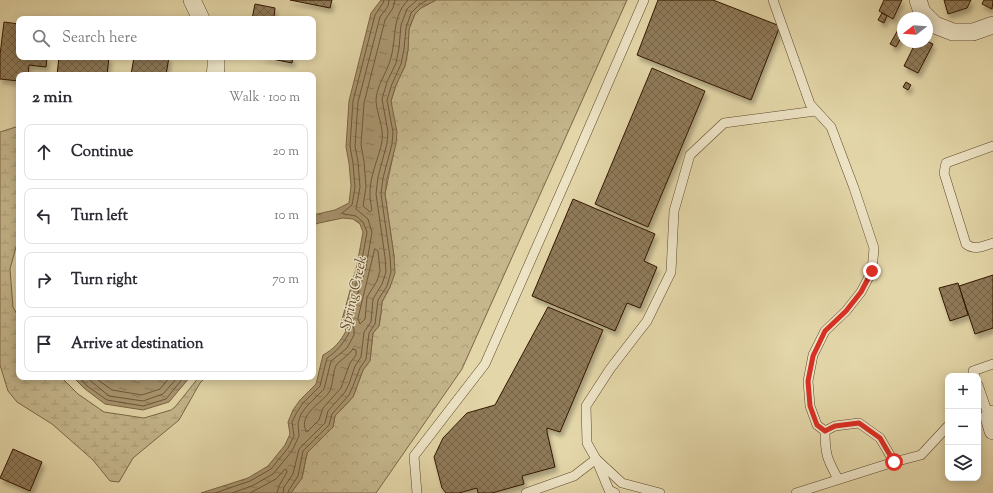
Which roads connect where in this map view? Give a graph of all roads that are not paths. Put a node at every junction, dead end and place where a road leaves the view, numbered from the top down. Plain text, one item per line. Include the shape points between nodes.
1 (192, 0) edge
2 (644, 0) edge
3 (773, 0) edge
4 (918, 0) edge
5 (200, 16) edge
6 (993, 25) edge
7 (216, 60) edge
8 (215, 72) edge
9 (816, 111) junction
10 (993, 146) edge
11 (993, 243) edge
12 (993, 364) edge
13 (974, 373) edge
14 (981, 395) edge
15 (987, 414) edge
16 (945, 429) edge
17 (825, 431) junction
18 (596, 459) junction
19 (894, 462) junction
20 (838, 479) junction
21 (611, 492) edge
22 (417, 493) edge
23 (526, 493) edge
24 (660, 493) edge
25 (796, 493) edge

1 - 5 street
2 - 22 lane via 485,364 414,456
3 - 9 lane via 810,104
4 - 6 street via 922,12 935,25 953,32 973,32
7 - 8 street
9 - 17 lane via 830,127 874,248 872,271 861,292 825,331 813,356 808,381 810,406 817,425
9 - 18 lane via 724,122 690,155 674,211 671,272 647,321 610,369 586,406 587,443
10 - 11 lane via 946,163 944,173 966,244 971,248 977,248
12 - 13 lane via 973,371
14 - 15 lane
16 - 19 lane via 921,455
17 - 19 lane via 835,426 859,423 880,438
17 - 20 lane via 825,450 829,464
18 - 21 lane
18 - 23 lane via 574,476
18 - 24 lane via 622,483
19 - 20 lane
20 - 25 lane

